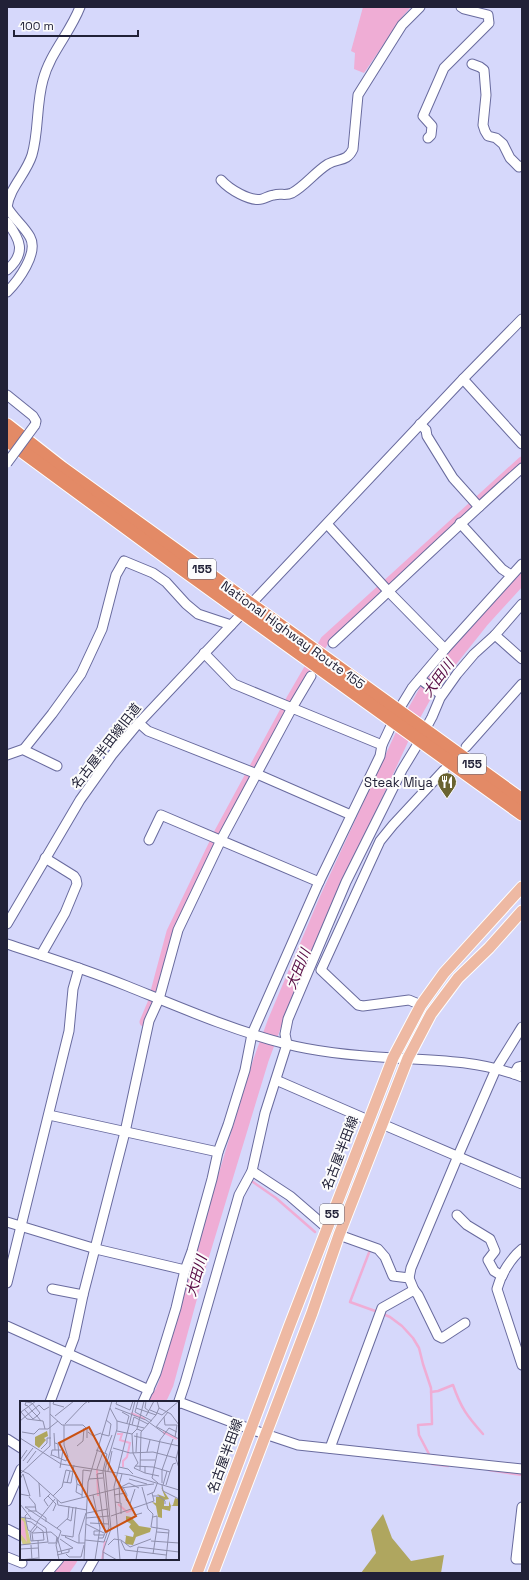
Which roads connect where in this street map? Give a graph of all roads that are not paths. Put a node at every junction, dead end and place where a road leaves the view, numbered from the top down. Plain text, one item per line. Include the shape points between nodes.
1 (80, 7) edge
2 (420, 7) edge
3 (462, 7) edge
4 (472, 64) dead end
5 (428, 138) dead end
6 (522, 166) edge
7 (221, 180) dead end
8 (7, 207) edge
9 (7, 222) edge
10 (7, 270) edge
11 (7, 292) edge
12 (522, 319) edge
13 (463, 379) junction
14 (7, 395) edge
15 (420, 424) junction
16 (7, 425) edge
17 (7, 440) edge
18 (522, 444) edge
19 (7, 463) edge
20 (522, 468) edge
21 (479, 507) junction
22 (460, 523) junction
23 (327, 524) junction
24 (522, 564) edge
25 (510, 575) junction
26 (389, 592) junction
27 (522, 604) edge
28 (247, 608) junction
29 (231, 625) junction
30 (495, 635) junction
31 (333, 643) dead end
32 (445, 649) junction
33 (204, 653) junction
34 (522, 659) edge
35 (311, 676) dead end
36 (420, 680) junction
37 (522, 684) edge
38 (439, 693) dead end
39 (292, 708) junction
40 (395, 718) junction
41 (139, 723) junction
42 (421, 734) junction
43 (382, 745) junction
44 (466, 747) dead end
45 (24, 749) junction
46 (7, 755) edge
47 (57, 766) dead end
48 (444, 770) dead end
49 (257, 774) junction
50 (522, 800) edge
51 (522, 814) edge
52 (351, 815) junction
53 (149, 840) dead end
54 (221, 840) junction
55 (45, 858) junction
56 (319, 882) junction
57 (522, 887) edge
58 (522, 911) edge
59 (7, 924) edge
60 (7, 944) edge
61 (41, 956) junction
62 (79, 968) junction
63 (159, 999) junction
64 (421, 1005) junction
65 (522, 1027) edge
66 (255, 1035) junction
67 (287, 1044) junction
68 (393, 1058) junction
69 (408, 1058) junction
70 (522, 1066) edge
71 (496, 1069) junction
72 (518, 1075) edge
73 (276, 1080) junction
74 (49, 1115) junction
75 (368, 1120) junction
76 (382, 1124) junction
77 (125, 1132) junction
78 (218, 1152) junction
79 (458, 1156) junction
80 (252, 1171) junction
81 (522, 1184) edge
82 (457, 1215) dead end
83 (7, 1222) edge
84 (21, 1226) junction
85 (327, 1228) junction
86 (339, 1235) junction
87 (522, 1248) edge
88 (96, 1249) junction
89 (185, 1270) junction
90 (502, 1276) junction
91 (409, 1278) junction
92 (7, 1283) edge
93 (52, 1289) dead end
94 (414, 1290) junction
95 (83, 1295) junction
96 (465, 1323) dead end
97 (7, 1326) edge
98 (69, 1354) junction
99 (522, 1365) edge
100 (149, 1390) junction
101 (50, 1401) edge
102 (144, 1401) edge
103 (179, 1401) edge
104 (179, 1403) edge
105 (250, 1429) junction
106 (266, 1434) junction
107 (7, 1440) edge
108 (20, 1447) edge
109 (330, 1448) junction
110 (522, 1469) edge
111 (20, 1471) edge
112 (7, 1501) edge
113 (522, 1507) edge
114 (7, 1529) edge
115 (20, 1536) edge
116 (7, 1558) edge
117 (522, 1559) edge
118 (58, 1560) edge
119 (93, 1560) edge
120 (22, 1563) dead end
121 (47, 1573) edge
122 (86, 1573) edge
123 (197, 1573) edge
124 (213, 1573) edge

1 - 8 street via 48,63 40,92 32,154 11,193
2 - 7 street via 402,25 358,95 353,149 350,155 328,164 288,195 257,199 238,193
3 - 5 street via 488,15 489,23 444,68 423,116 432,126
4 - 6 street via 484,70 485,131 488,136 503,144 510,158 519,167
8 - 11 street via 30,236 32,246 30,257 18,280
9 - 10 street via 17,234 20,244 18,255
12 - 13 street, 名古屋半田線旧道
13 - 15 street, 名古屋半田線旧道
13 - 18 street
14 - 19 street, bridge via 36,420
15 - 21 street via 453,478
15 - 23 street, 名古屋半田線旧道
16 - 28 highway, National Highway Route 155 / 155
17 - 28 highway, National Highway Route 155 / 155
20 - 21 street
21 - 22 street
22 - 25 street
22 - 26 street
23 - 26 street
23 - 28 street, 名古屋半田線旧道
24 - 25 street
25 - 32 street
26 - 31 street
26 - 32 street
27 - 30 street
28 - 29 street, 名古屋半田線旧道
28 - 40 highway, National Highway Route 155 / 155
29 - 33 street, 名古屋半田線旧道
29 - 45 street via 198,614 166,582 153,573 124,561 116,575 102,629 81,674
30 - 34 street
30 - 42 street via 457,674 440,698
32 - 36 street
33 - 39 street via 234,684
33 - 41 street, 名古屋半田線旧道
35 - 39 street
36 - 38 street
36 - 40 street
37 - 44 street
39 - 43 street
39 - 49 street
40 - 42 highway, National Highway Route 155 / 155
40 - 43 street
41 - 49 street via 148,731
41 - 55 street, 名古屋半田線旧道 via 88,788
42 - 50 highway, National Highway Route 155 / 155
42 - 51 highway, National Highway Route 155 / 155
42 - 67 street via 346,882 288,1019 285,1034
43 - 52 street via 380,756
45 - 46 street
45 - 47 street
48 - 64 street via 380,841 321,970 358,1005 409,1000
49 - 52 street
49 - 54 street
52 - 56 street
53 - 54 street via 161,815
54 - 56 street
54 - 63 street via 178,930
55 - 59 street, 名古屋半田線旧道
55 - 61 street via 74,876 77,884 65,913
56 - 66 street
57 - 64 main road, 名古屋半田線 / 55 via 444,973
58 - 69 main road, 55 via 458,978 431,1014
60 - 61 street
61 - 62 street
62 - 63 street
62 - 74 street via 73,989 69,1031
63 - 66 street
63 - 77 street via 149,1021
64 - 68 main road, 名古屋半田線 / 55
65 - 71 street
66 - 67 street
66 - 78 street
67 - 68 street via 330,1052
67 - 73 street
68 - 69 street
68 - 75 main road, 名古屋半田線 / 55
69 - 71 street
69 - 76 main road, 55
70 - 72 street via 518,1068
71 - 72 street
71 - 79 street
73 - 75 street
73 - 80 street via 265,1113
74 - 77 street
74 - 84 street
75 - 85 main road, 名古屋半田線 / 55
76 - 79 street
76 - 86 main road, 55
77 - 78 street
77 - 88 street
78 - 89 street
79 - 81 street
79 - 91 street via 414,1260
80 - 85 street via 290,1196
80 - 103 street via 239,1195
82 - 90 street via 467,1225 490,1239 495,1250 488,1260 494,1271
83 - 84 street
84 - 88 street
84 - 92 street
85 - 105 main road, 名古屋半田線 / 55
86 - 91 street via 378,1249 385,1257 391,1274 396,1278
86 - 106 main road, 55
87 - 90 street
88 - 89 street
88 - 95 street
89 - 100 street via 176,1308
90 - 99 street via 498,1288
91 - 94 street
93 - 95 street
94 - 96 street via 438,1336 446,1337
94 - 109 street via 382,1308
95 - 98 street
97 - 98 street
98 - 100 street
98 - 101 street
100 - 102 street
104 - 105 street
105 - 106 street
105 - 123 main road, 名古屋半田線 / 55
106 - 109 street via 298,1445
106 - 124 main road, 55
107 - 108 street
109 - 110 street
111 - 112 street
113 - 117 street via 516,1560
114 - 115 street
116 - 120 street
118 - 121 street
119 - 122 street

